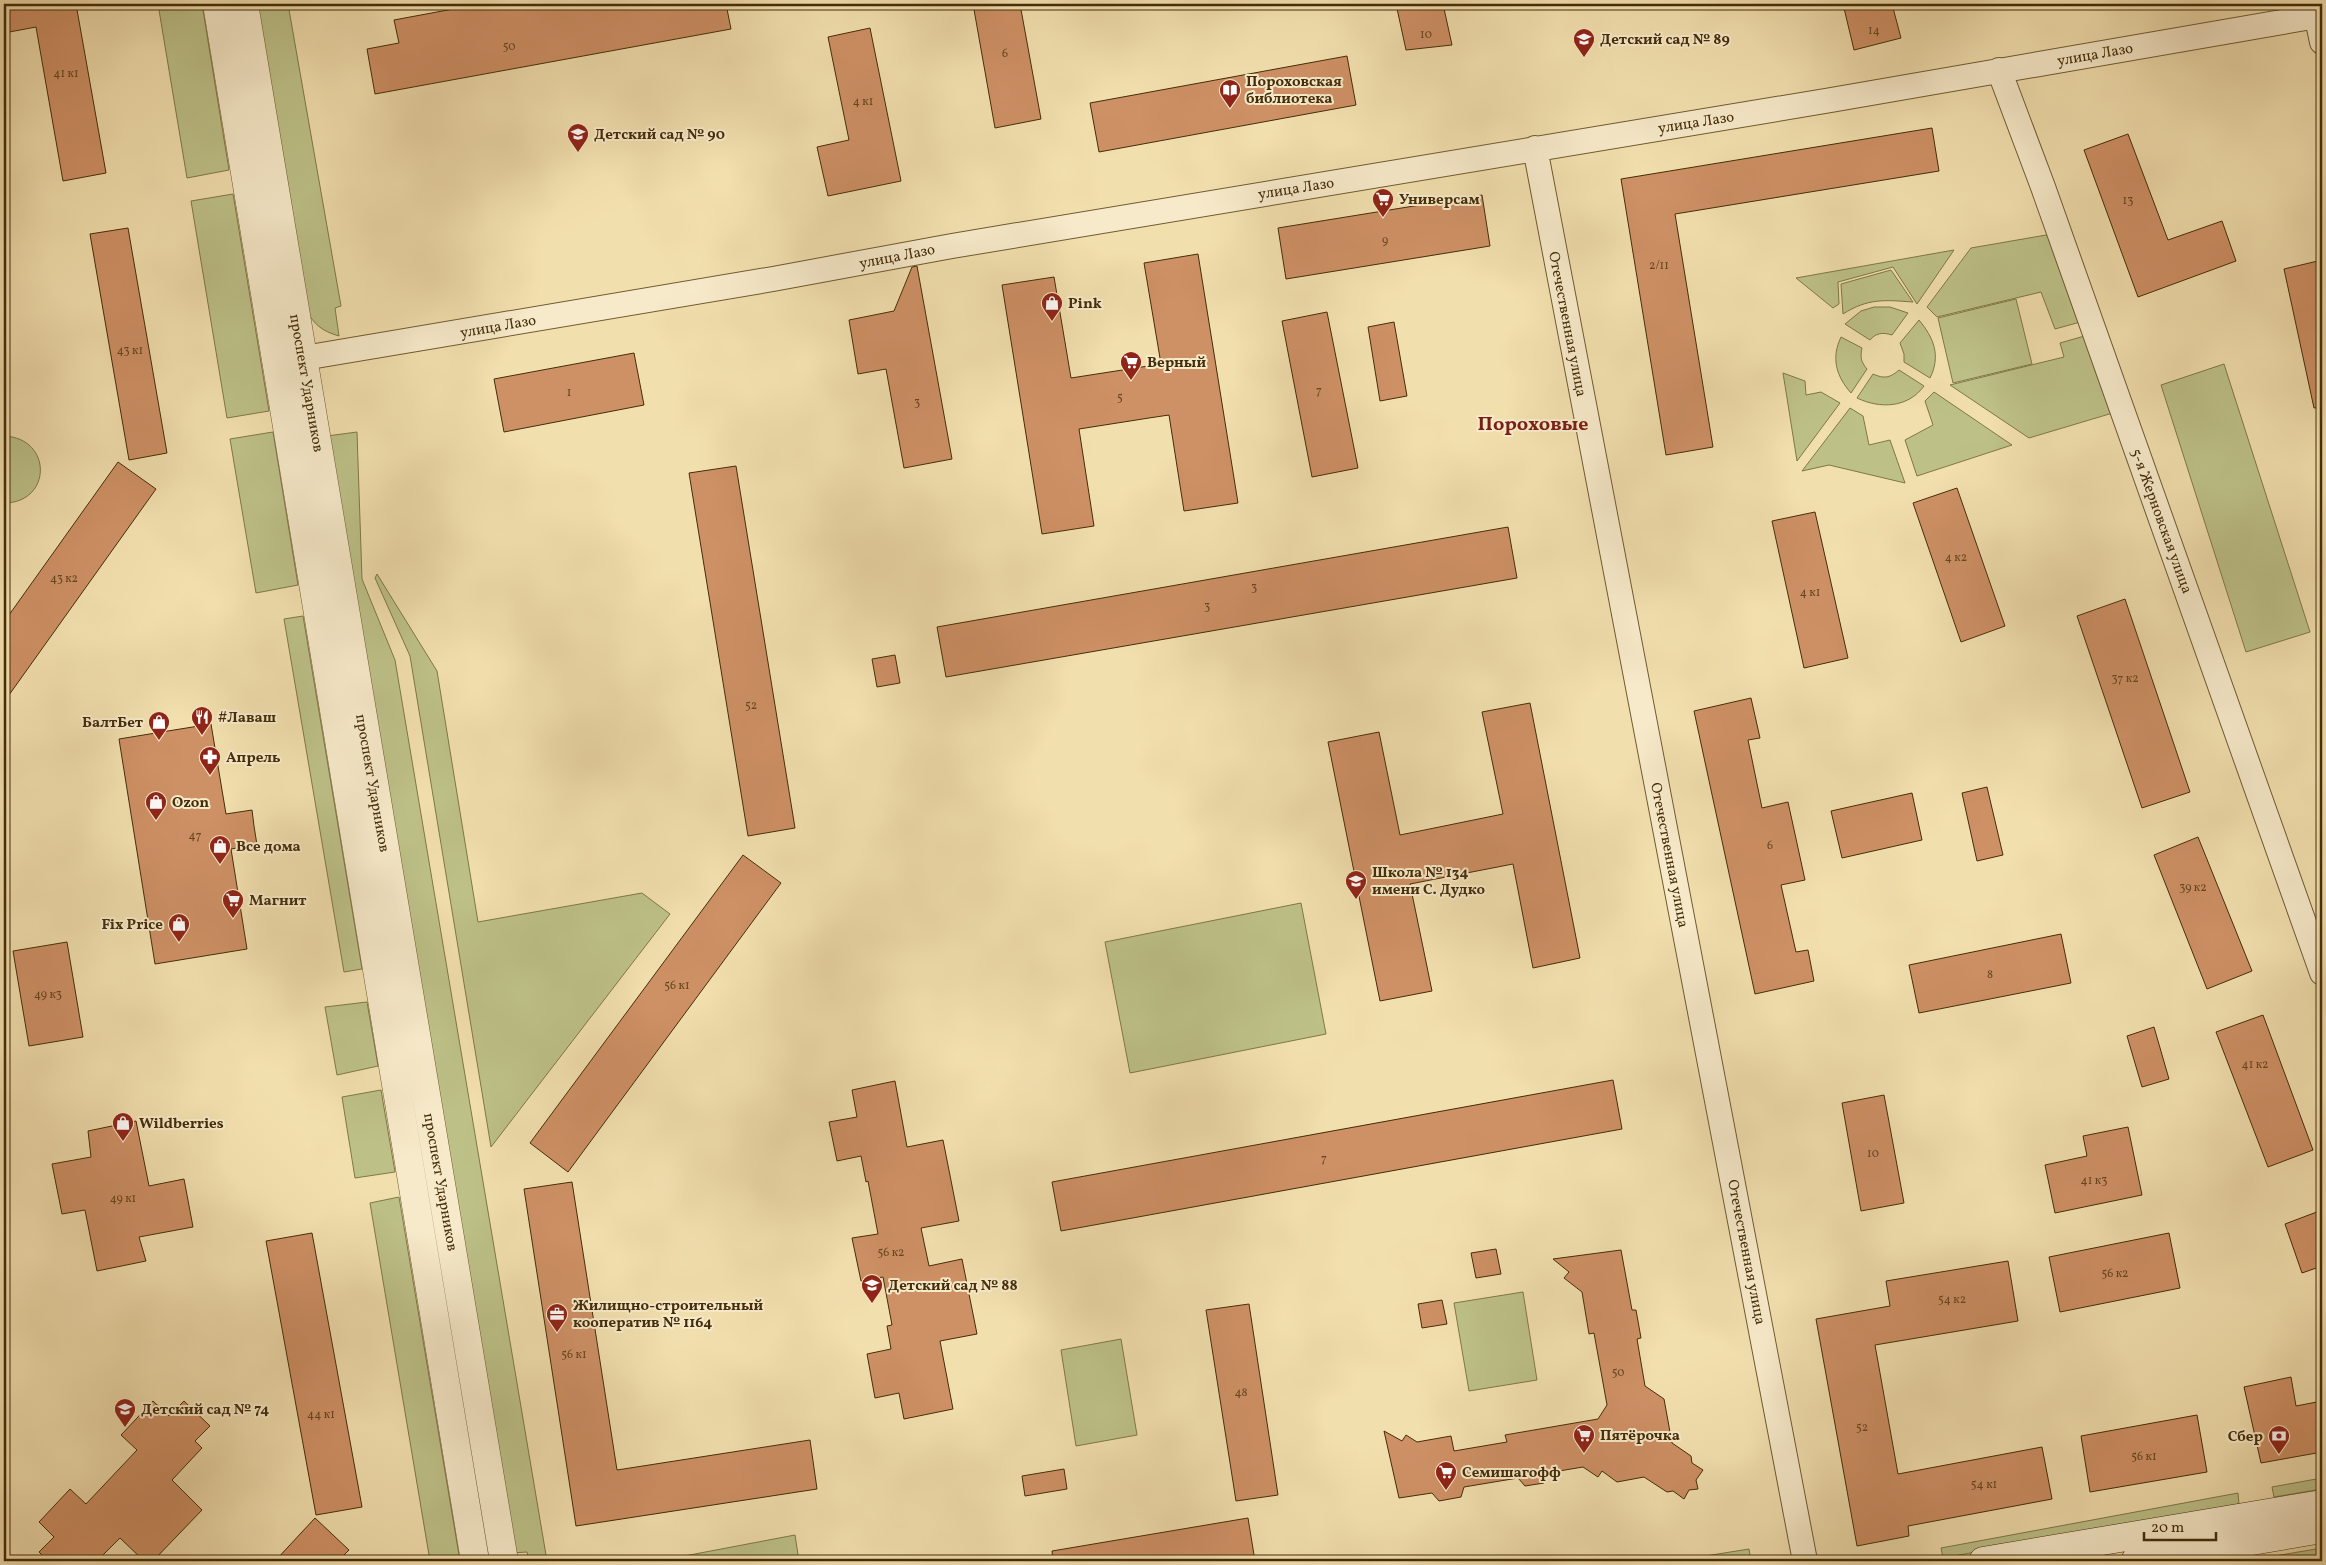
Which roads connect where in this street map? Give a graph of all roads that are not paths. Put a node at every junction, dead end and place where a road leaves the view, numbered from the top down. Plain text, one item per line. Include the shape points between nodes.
1 (217, 4) edge
2 (244, 4) edge
3 (2315, 10) edge
4 (2322, 42) edge
5 (1999, 70) junction
6 (1535, 148) junction
7 (304, 358) junction
8 (276, 363) junction
9 (2322, 972) edge
10 (2322, 1504) edge
11 (2322, 1529) edge
12 (475, 1561) edge
13 (504, 1561) edge
14 (1806, 1561) edge
15 (1983, 1561) edge
16 (2135, 1561) edge

1 - 8 street, проспект Ударников
2 - 7 street, проспект Ударников
3 - 4 street
3 - 5 street, улица Лазо
5 - 6 street, улица Лазо
5 - 9 street, 5-я Жерновская улица
6 - 7 street, улица Лазо
6 - 14 street, Отечественная улица
7 - 8 street, улица Лазо
7 - 13 street, проспект Ударников
8 - 12 street, проспект Ударников
10 - 15 street
11 - 16 street

